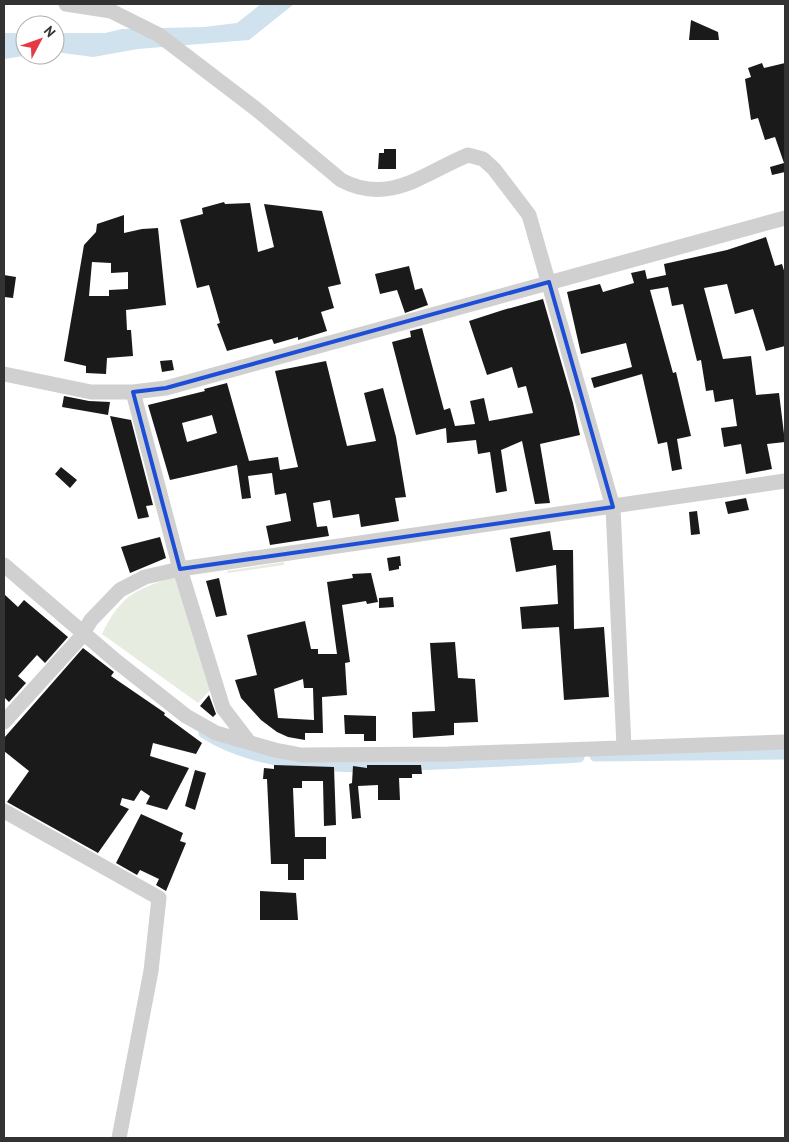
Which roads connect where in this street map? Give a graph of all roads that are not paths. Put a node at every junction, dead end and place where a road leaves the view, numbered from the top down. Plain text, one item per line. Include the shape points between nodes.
1 (66, 4) edge
2 (785, 218) edge
3 (549, 282) junction
4 (4, 374) edge
5 (134, 392) junction
6 (785, 481) edge
7 (613, 507) junction
8 (4, 565) edge
9 (180, 569) junction
10 (84, 632) junction
11 (4, 722) edge
12 (248, 742) junction
13 (785, 742) edge
14 (624, 746) junction
15 (4, 811) edge
16 (119, 1138) edge

1 - 3 street via 111,11 159,35 256,109 341,180 356,188 369,191 396,187 468,155 483,159 528,215
2 - 3 street
3 - 5 street via 166,388
3 - 7 street
4 - 5 street via 91,392
5 - 9 street
6 - 7 street
7 - 9 street
7 - 14 street
8 - 10 street
9 - 10 street via 145,577 120,590
9 - 12 street via 223,708
10 - 11 street
10 - 12 street via 186,716 216,734
12 - 14 street via 301,755 449,754
13 - 14 street
15 - 16 street via 159,898 151,971

